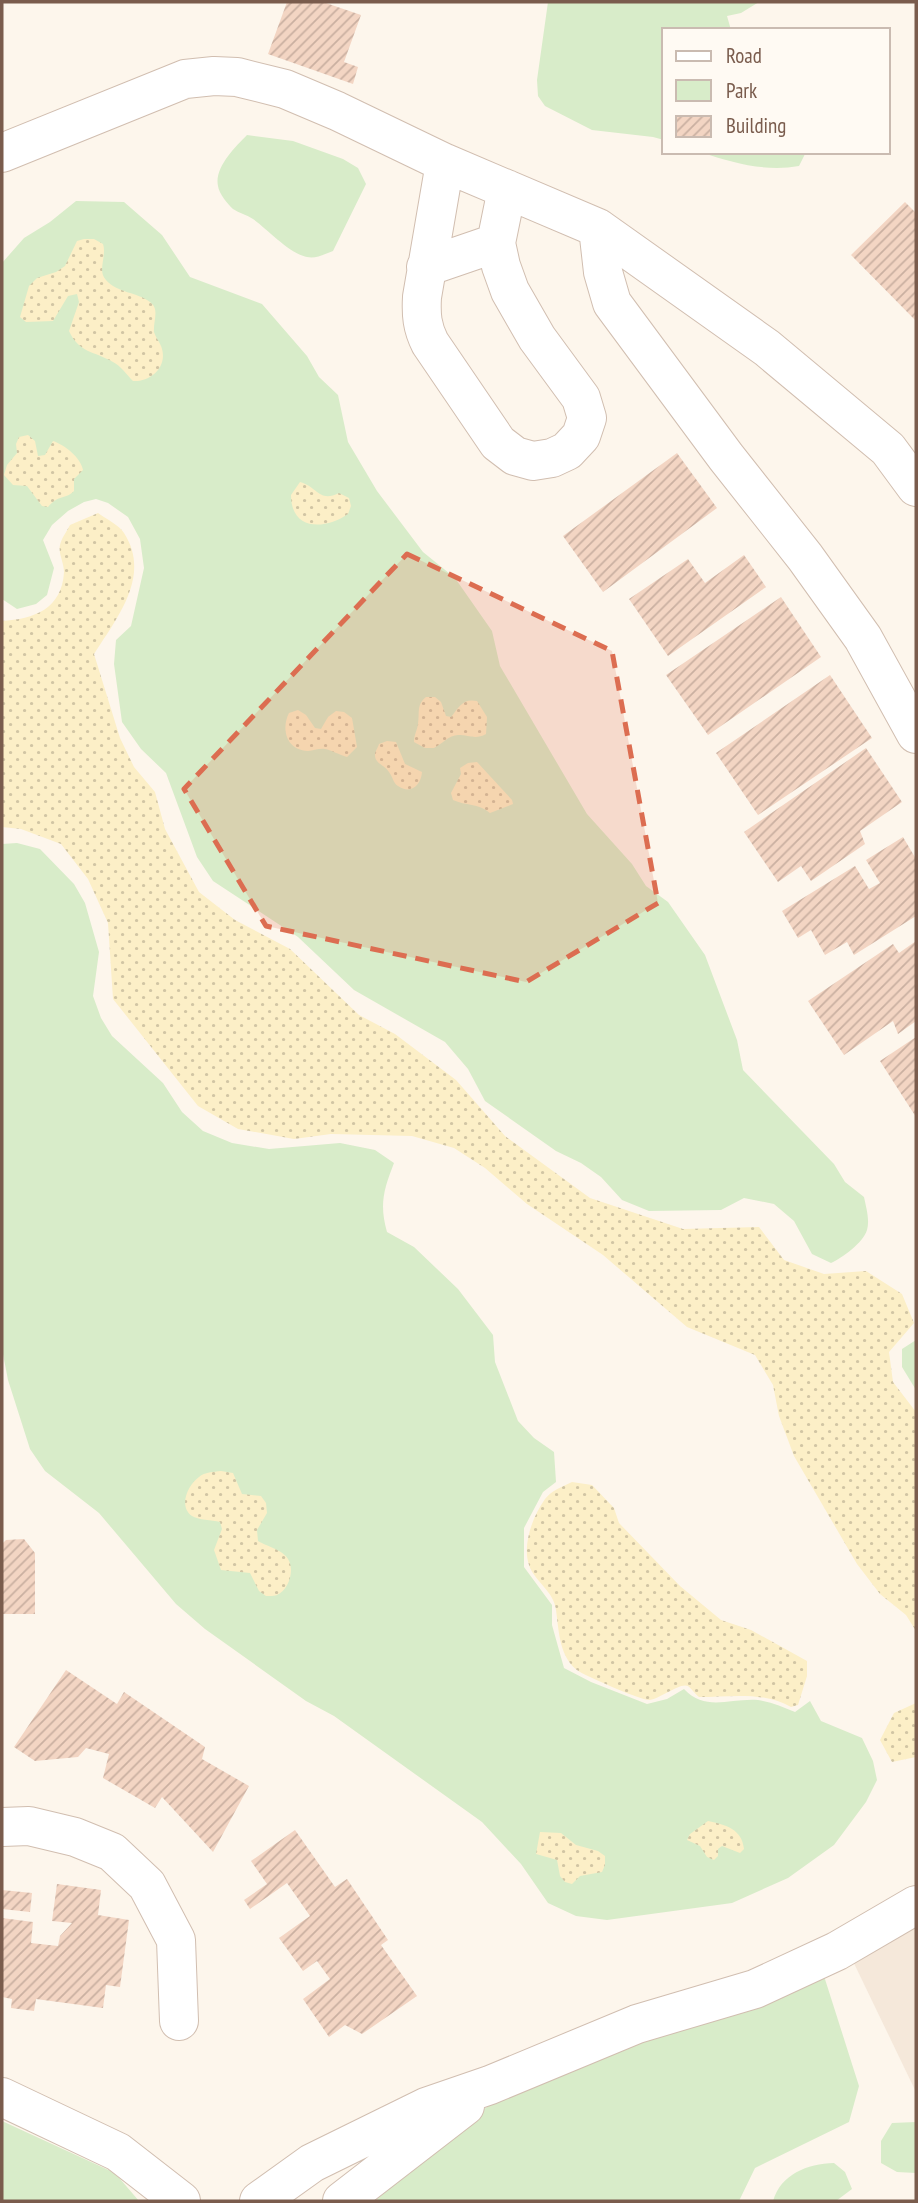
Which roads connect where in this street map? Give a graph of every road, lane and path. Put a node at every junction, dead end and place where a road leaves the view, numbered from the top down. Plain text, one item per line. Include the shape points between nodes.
1 (2, 153) edge
2 (445, 163) junction
3 (507, 189) junction
4 (598, 228) junction
5 (496, 243) junction
6 (426, 267) junction
7 (902, 441) edge
8 (916, 486) edge
9 (916, 734) edge
10 (2, 1827) edge
11 (916, 1905) edge
12 (179, 2021) dead end
13 (490, 2085) junction
14 (2, 2097) edge
15 (181, 2201) edge
16 (259, 2201) edge
17 (342, 2201) edge

1 - 2 street via 177,82 214,76 285,89
2 - 3 street
2 - 6 street
3 - 4 street
3 - 5 street
4 - 7 street
4 - 9 street via 612,303 863,638
5 - 6 street
5 - 6 street via 510,292 581,398 587,418 582,436 552,458 515,456 498,443 430,342 421,320
7 - 8 street
10 - 12 street via 29,1826 75,1837 112,1852 147,1885 176,1940
11 - 13 street via 837,1951 755,1989 637,2024
13 - 16 street via 426,2107 324,2157
13 - 17 street
14 - 15 street via 118,2152

